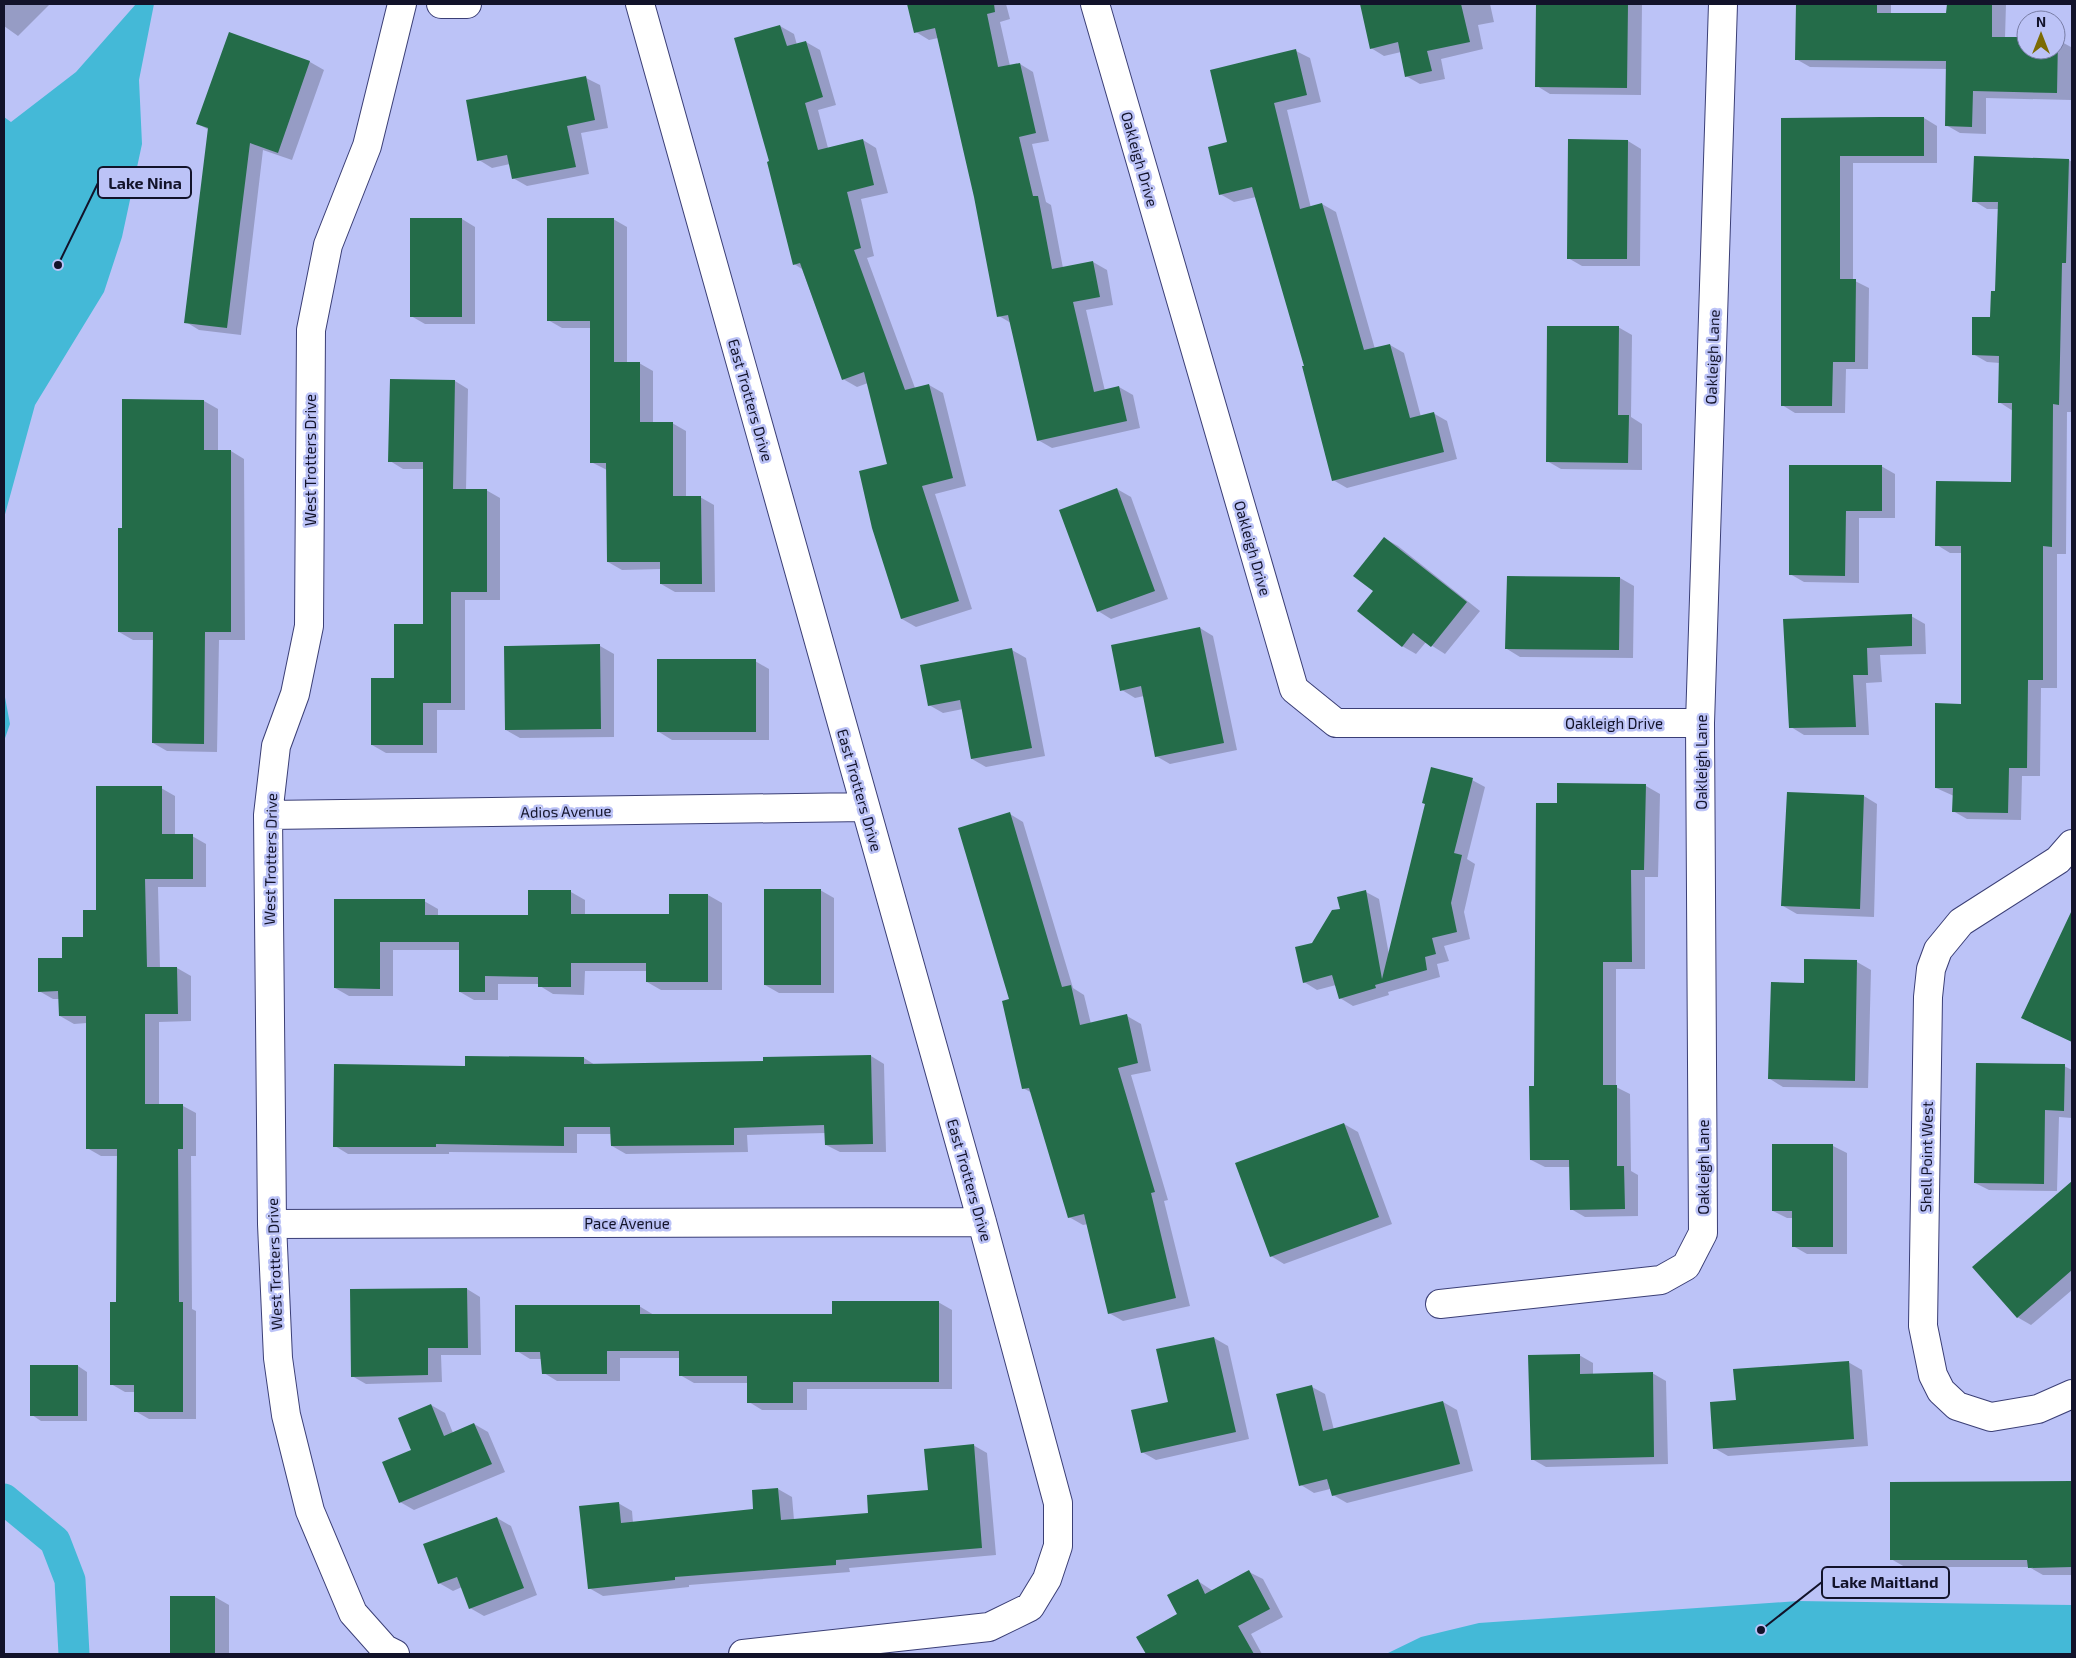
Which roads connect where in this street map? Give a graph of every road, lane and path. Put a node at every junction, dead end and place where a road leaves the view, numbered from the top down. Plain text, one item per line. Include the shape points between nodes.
1 (402, 4) edge
2 (441, 4) edge
3 (467, 4) edge
4 (640, 4) edge
5 (1095, 4) edge
6 (1723, 4) edge
7 (1700, 724) junction
8 (865, 807) junction
9 (268, 815) junction
10 (2072, 844) edge
11 (982, 1222) junction
12 (272, 1224) junction
13 (1440, 1304) dead end
14 (2072, 1394) edge
15 (390, 1652) edge
16 (743, 1654) edge

1 - 9 street, West Trotters Drive via 367,146 328,245 311,330 310,626 295,694 276,746
2 - 3 street
4 - 8 street, East Trotters Drive
5 - 7 street, Oakleigh Drive via 1294,690 1336,724
6 - 7 street, Oakleigh Lane
7 - 13 street, Oakleigh Lane via 1703,1233 1686,1266 1661,1280
8 - 9 street, Adios Avenue
8 - 11 street, East Trotters Drive
9 - 12 street, West Trotters Drive
10 - 14 street, Shell Point West via 2058,860 1961,922 1938,950 1931,969 1924,1326 1933,1375 1941,1391 1956,1406 1990,1417 2038,1409
11 - 12 street, Pace Avenue
11 - 16 street, East Trotters Drive via 1058,1503 1058,1546 1047,1579 1030,1607 989,1627
12 - 15 street, West Trotters Drive via 278,1358 286,1415 310,1511 353,1613

